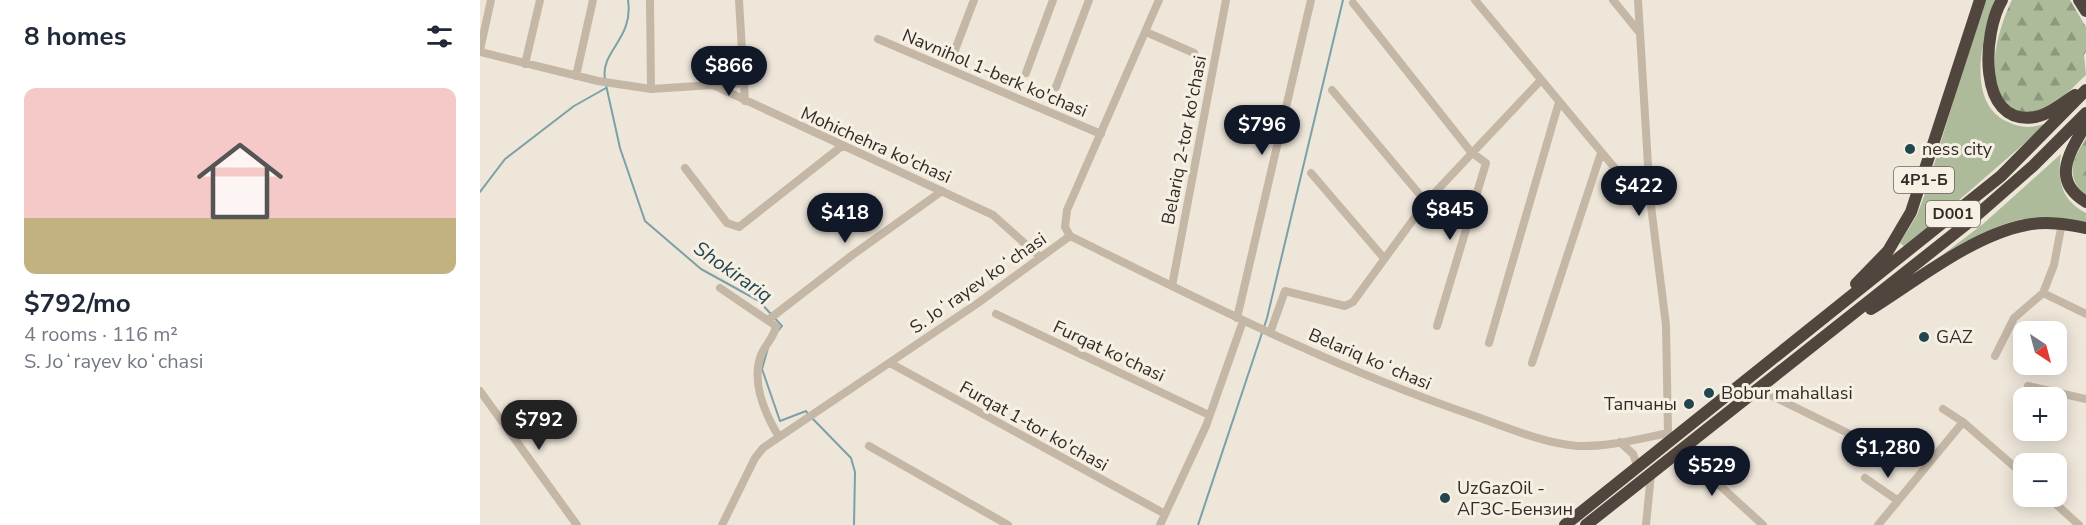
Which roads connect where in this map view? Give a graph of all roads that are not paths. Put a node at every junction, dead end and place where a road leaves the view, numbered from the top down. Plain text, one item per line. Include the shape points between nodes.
1 (491, 0) edge
2 (540, 0) edge
3 (593, 0) edge
4 (650, 0) edge
5 (739, 0) edge
6 (974, 0) edge
7 (1053, 0) edge
8 (1089, 0) edge
9 (1159, 0) edge
10 (1226, 0) edge
11 (1311, 0) edge
12 (1475, 0) edge
13 (1613, 0) edge
14 (1638, 0) edge
15 (1980, 0) edge
16 (2002, 0) edge
17 (2079, 0) edge
18 (1353, 3) dead end
19 (2086, 11) edge
20 (1146, 32) junction
21 (1639, 32) junction
22 (878, 39) dead end
23 (955, 50) dead end
24 (480, 51) edge
25 (1194, 53) dead end
26 (525, 64) junction
27 (1026, 73) dead end
28 (576, 76) junction
29 (1541, 80) junction
30 (744, 83) junction
31 (713, 85) junction
32 (1056, 87) dead end
33 (651, 89) junction
34 (2086, 89) edge
35 (1332, 90) dead end
36 (745, 101) junction
37 (1559, 102) junction
38 (2086, 112) edge
39 (2086, 124) edge
40 (1101, 134) junction
41 (842, 146) junction
42 (1471, 152) junction
43 (1601, 153) junction
44 (685, 168) dead end
45 (1311, 172) dead end
46 (942, 191) junction
47 (1650, 198) junction
48 (1426, 202) junction
49 (2086, 202) edge
50 (2062, 224) junction
51 (2086, 228) edge
52 (1070, 236) junction
53 (1040, 257) junction
54 (1383, 257) junction
55 (1172, 286) junction
56 (720, 288) dead end
57 (2043, 293) junction
58 (996, 314) dead end
59 (2086, 314) edge
60 (768, 320) junction
61 (1240, 320) junction
62 (1437, 326) dead end
63 (1811, 329) junction
64 (1270, 333) junction
65 (1821, 340) junction
66 (1489, 343) dead end
67 (1995, 356) dead end
68 (890, 363) junction
69 (1532, 363) dead end
70 (1761, 387) junction
71 (480, 391) edge
72 (2067, 395) edge
73 (2086, 399) edge
74 (1942, 409) dead end
75 (1209, 416) junction
76 (1963, 422) junction
77 (1670, 436) junction
78 (778, 437) junction
79 (1862, 440) dead end
80 (1620, 442) junction
81 (869, 446) dead end
82 (1681, 450) junction
83 (2013, 465) edge
84 (1638, 467) junction
85 (1651, 474) junction
86 (1865, 478) dead end
87 (1898, 500) junction
88 (2059, 507) edge
89 (1165, 514) junction
90 (577, 525) edge
91 (722, 525) edge
92 (1008, 525) edge
93 (1160, 525) edge
94 (1565, 525) edge
95 (1586, 525) edge
96 (1646, 525) edge
97 (1763, 525) edge
98 (1878, 525) edge
99 (2079, 525) edge

1 - 24 street
2 - 26 street
3 - 28 street
4 - 33 street
5 - 30 street
6 - 23 street
7 - 27 street
8 - 32 street
9 - 20 street, S. Joʻrayev koʻchasi
10 - 55 street, Belariq 2-tor ko'chasi
11 - 61 street
12 - 29 street
13 - 21 street
14 - 21 street
15 - 63 highway, 4Р1-Б via 1911,212 1888,250
16 - 34 highway via 1988,65 1991,86 2003,107 2020,117 2038,116
17 - 19 highway
18 - 42 street
20 - 25 street
20 - 40 street, S. Joʻrayev koʻchasi
21 - 47 street
22 - 40 street, Navnihol 1-berk ko'chasi
24 - 26 street
26 - 28 street
28 - 33 street
29 - 37 street
29 - 42 street
30 - 31 street
30 - 36 street
31 - 33 street
31 - 36 street, Mohichehra ko'chasi
34 - 63 highway, D001 via 2001,176
35 - 48 street
36 - 41 street, Mohichehra ko'chasi
37 - 43 street
37 - 66 street
38 - 65 highway, D001 via 1978,215
39 - 49 highway via 2065,169 2070,188
40 - 52 street, S. Joʻrayev koʻchasi via 1067,210 1065,227
41 - 44 street via 739,227 728,223
41 - 46 street, Mohichehra ko'chasi
42 - 48 street
42 - 62 street via 1486,163
43 - 47 street via 1638,196
43 - 69 street
45 - 54 street
46 - 53 street, Mohichehra ko'chasi via 993,214
46 - 60 street
47 - 77 street via 1666,325
48 - 54 street
50 - 51 highway
50 - 57 street via 2054,265
50 - 65 highway via 2026,225 1994,236
52 - 53 street, S. Joʻrayev koʻchasi
52 - 55 street, Belariq koʻchasi
53 - 68 street, S. Joʻrayev koʻchasi
54 - 64 street via 1349,305 1285,291
55 - 61 street, Belariq koʻchasi
56 - 60 street
57 - 59 street
57 - 67 street via 2014,318
58 - 75 street, Furqat ko'chasi
60 - 78 street via 777,328 759,363 759,383 769,421
61 - 64 street, Belariq koʻchasi
61 - 75 street
63 - 77 highway, D001
64 - 80 street, Belariq koʻchasi via 1396,388 1496,423 1570,445
65 - 70 highway, D001
68 - 78 street, S. Joʻrayev koʻchasi
68 - 89 street, Furqat 1-tor ko'chasi
70 - 79 street
70 - 82 highway, D001
71 - 90 street
72 - 73 street
74 - 76 street
75 - 89 street
76 - 83 street
76 - 87 street
77 - 80 street, Belariq koʻchasi
77 - 82 highway
77 - 84 highway, D001
78 - 91 street, S. Joʻrayev koʻchasi via 758,453
80 - 84 street via 1633,454
81 - 92 street
82 - 85 highway, D001
82 - 97 street
84 - 94 highway, D001
85 - 95 highway, D001
85 - 96 street
86 - 87 street
87 - 98 street
88 - 99 street
89 - 93 street

